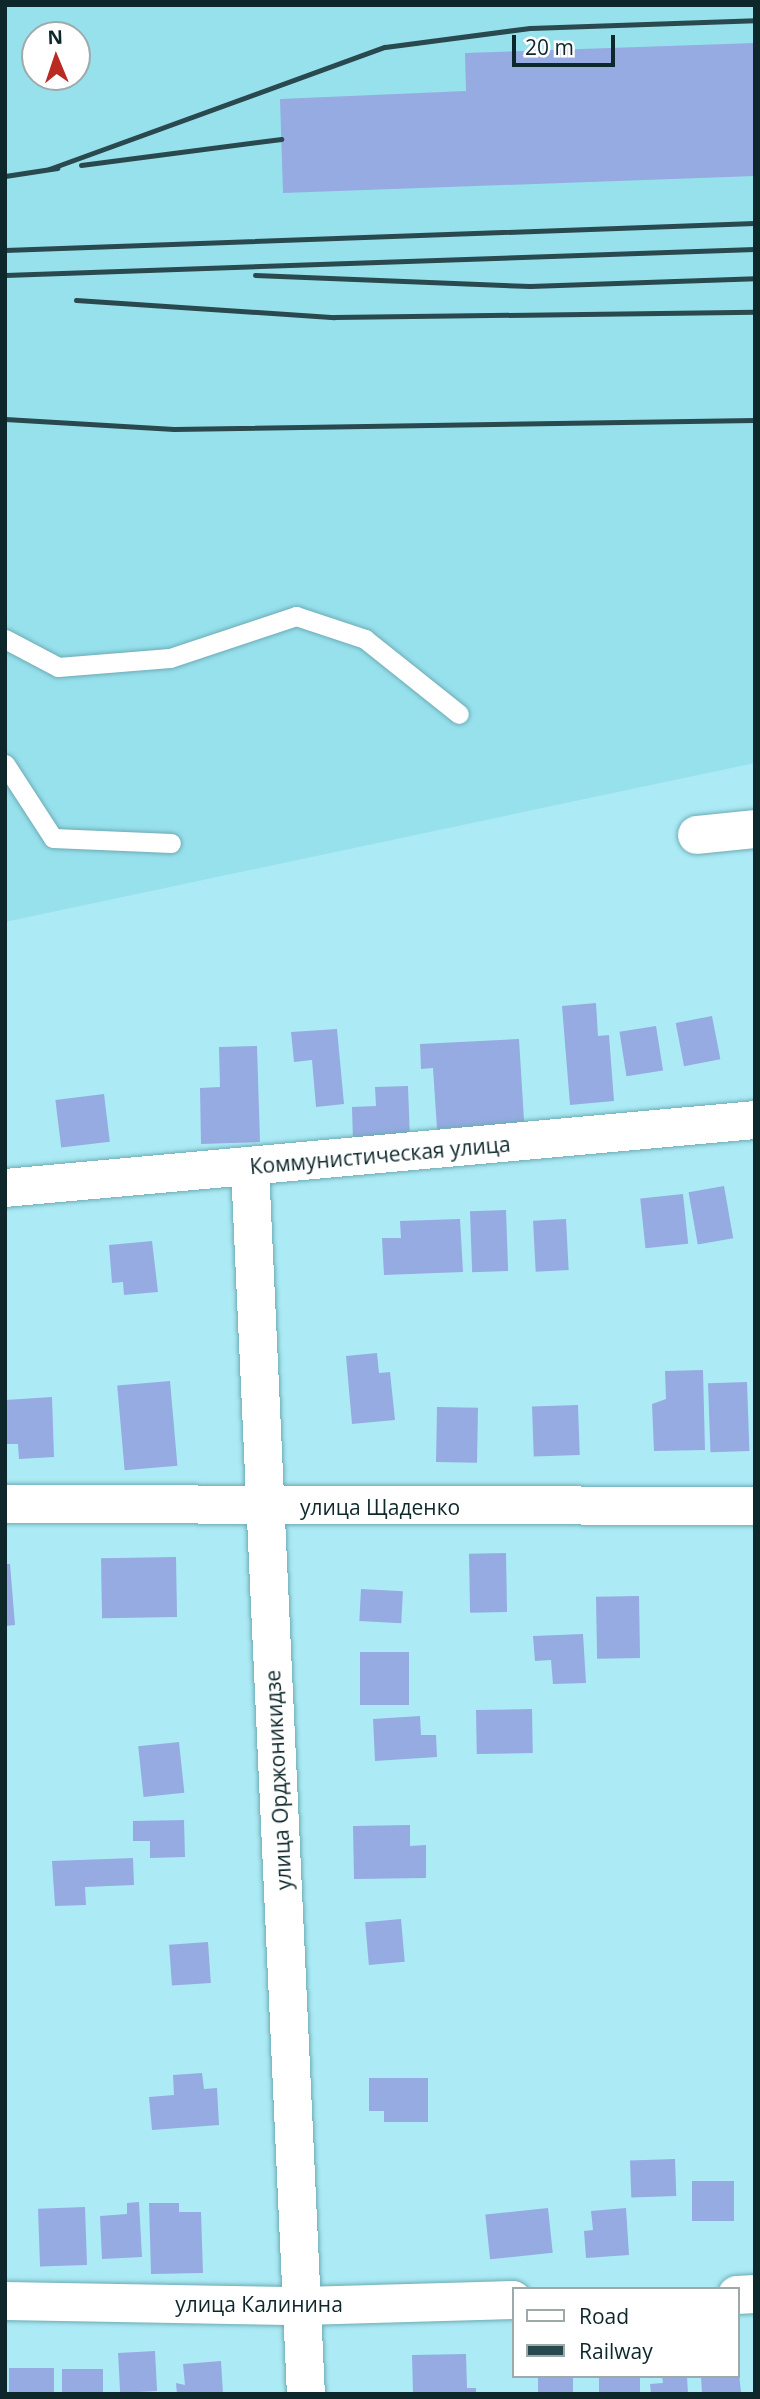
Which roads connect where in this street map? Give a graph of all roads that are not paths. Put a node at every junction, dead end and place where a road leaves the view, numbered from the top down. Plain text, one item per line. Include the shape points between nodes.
1 (5, 639) edge
2 (459, 714) dead end
3 (5, 764) edge
4 (755, 829) edge
5 (697, 835) dead end
6 (171, 844) dead end
7 (755, 1120) edge
8 (250, 1167) junction
9 (5, 1188) edge
10 (5, 1504) edge
11 (755, 1506) edge
12 (265, 1507) junction
13 (512, 2300) edge
14 (5, 2301) edge
15 (302, 2306) junction
16 (306, 2394) edge

1 - 2 lane via 58,667 170,658 296,616 365,639
3 - 6 lane via 52,838
4 - 5 street
7 - 8 street, Коммунистическая улица
8 - 9 street, Коммунистическая улица
8 - 12 street, улица Орджоникидзе
10 - 12 street, улица Щаденко
11 - 12 street, улица Щаденко
12 - 15 street, улица Орджоникидзе
13 - 15 street, улица Калинина
14 - 15 street, улица Калинина
15 - 16 street, улица Орджоникидзе

